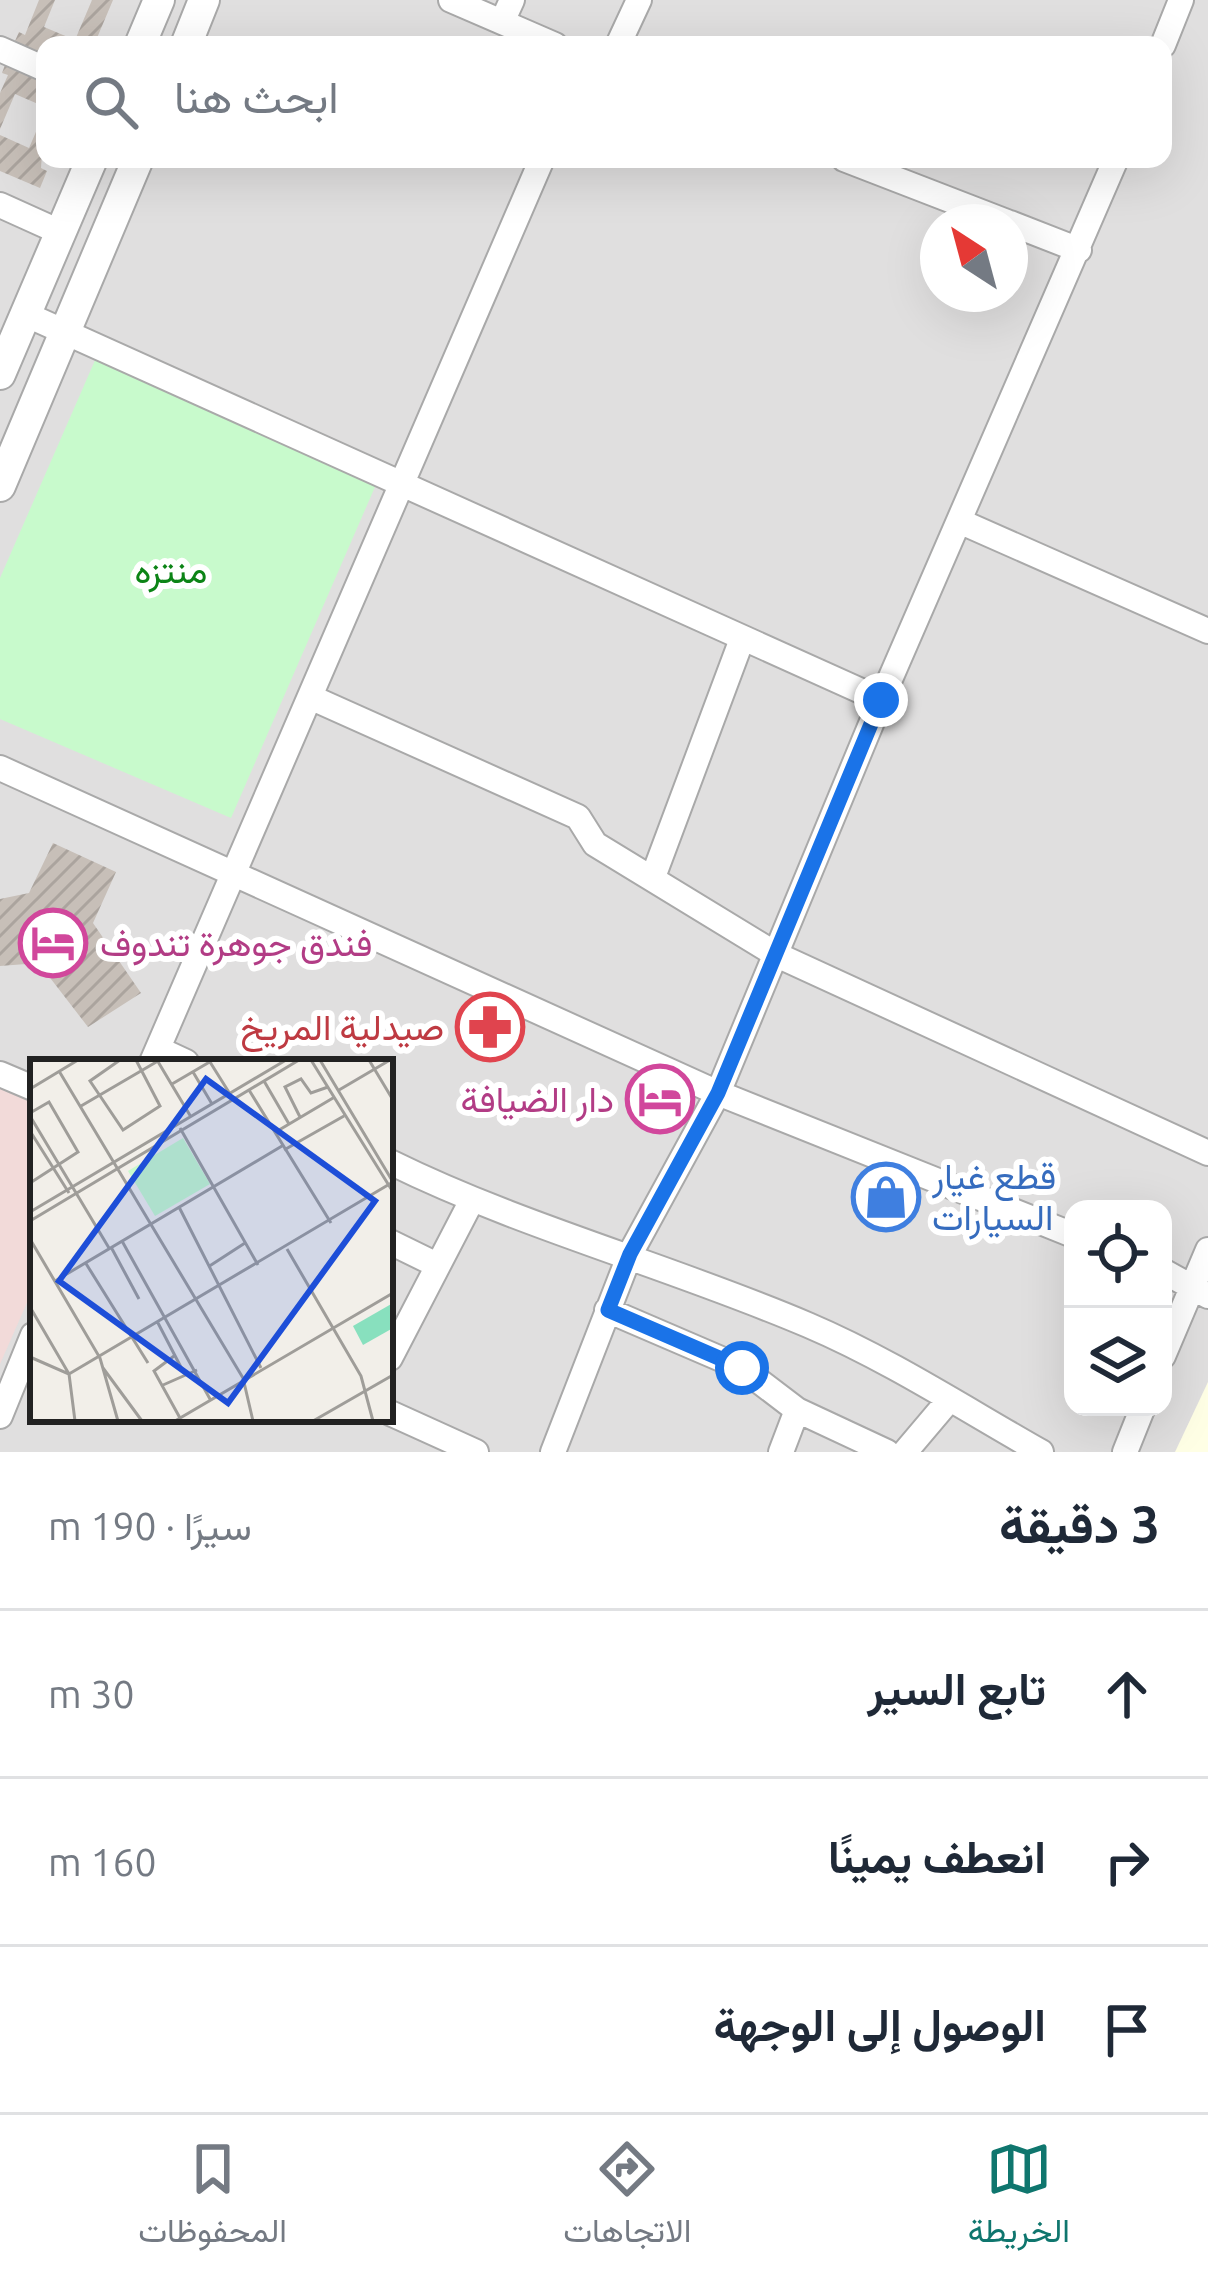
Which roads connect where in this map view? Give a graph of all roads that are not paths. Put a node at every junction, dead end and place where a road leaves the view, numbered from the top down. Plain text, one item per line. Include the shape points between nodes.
1 (159, 0) edge
2 (204, 0) edge
3 (451, 0) edge
4 (639, 0) edge
5 (1181, 0) edge
6 (507, 11) edge
7 (144, 36) edge
8 (190, 36) edge
9 (542, 36) edge
10 (622, 36) edge
11 (1167, 36) edge
12 (0, 49) edge
13 (36, 65) edge
14 (88, 168) edge
15 (134, 168) edge
16 (538, 168) edge
17 (867, 168) edge
18 (1112, 168) edge
19 (959, 204) edge
20 (0, 206) edge
21 (1028, 231) edge
22 (62, 233) junction
23 (1079, 250) junction
24 (25, 314) junction
25 (68, 330) junction
26 (0, 374) edge
27 (0, 486) edge
28 (404, 487) junction
29 (959, 521) junction
30 (1208, 631) edge
31 (742, 639) junction
32 (310, 697) junction
33 (881, 700) junction
34 (0, 768) edge
35 (232, 870) junction
36 (653, 878) junction
37 (777, 955) junction
38 (155, 1055) edge
39 (0, 1074) edge
40 (30, 1087) edge
41 (718, 1093) junction
42 (1208, 1153) edge
43 (393, 1163) edge
44 (471, 1202) junction
45 (1064, 1231) edge
46 (393, 1243) edge
47 (1208, 1250) edge
48 (630, 1254) junction
49 (435, 1264) junction
50 (1172, 1275) edge
51 (1200, 1289) edge
52 (608, 1310) junction
53 (1172, 1340) edge
54 (30, 1342) edge
55 (393, 1352) edge
56 (949, 1400) junction
57 (797, 1410) junction
58 (393, 1414) edge
59 (0, 1415) edge
60 (1139, 1416) edge
61 (476, 1452) edge
62 (553, 1452) edge
63 (781, 1452) edge
64 (887, 1452) edge
65 (904, 1452) edge
66 (1041, 1452) edge
67 (1125, 1452) edge

1 - 7 street
2 - 8 street
3 - 6 street
4 - 10 street
5 - 11 street
6 - 9 street
12 - 13 street
14 - 22 street
15 - 25 street
16 - 28 street
17 - 19 street
18 - 23 street
20 - 22 street
21 - 23 street
22 - 24 street
23 - 29 street
24 - 25 street
24 - 26 street
25 - 27 street
25 - 28 street
28 - 31 street
28 - 32 street
29 - 30 street
29 - 33 street
31 - 33 street
31 - 36 street
32 - 35 street
32 - 36 street via 578,817 595,844
33 - 37 street
34 - 35 street
35 - 38 street
35 - 41 street
36 - 37 street
37 - 41 street
37 - 42 street
39 - 40 street
41 - 45 street
41 - 48 street
43 - 44 street
44 - 48 street
44 - 49 street
46 - 49 street
47 - 51 street
48 - 52 street
48 - 56 street via 813,1327
49 - 55 street
50 - 51 street
51 - 53 street
52 - 57 street via 742,1368
52 - 62 street
54 - 59 street
56 - 65 street
56 - 66 street
57 - 63 street
57 - 64 street
58 - 61 street
60 - 67 street

